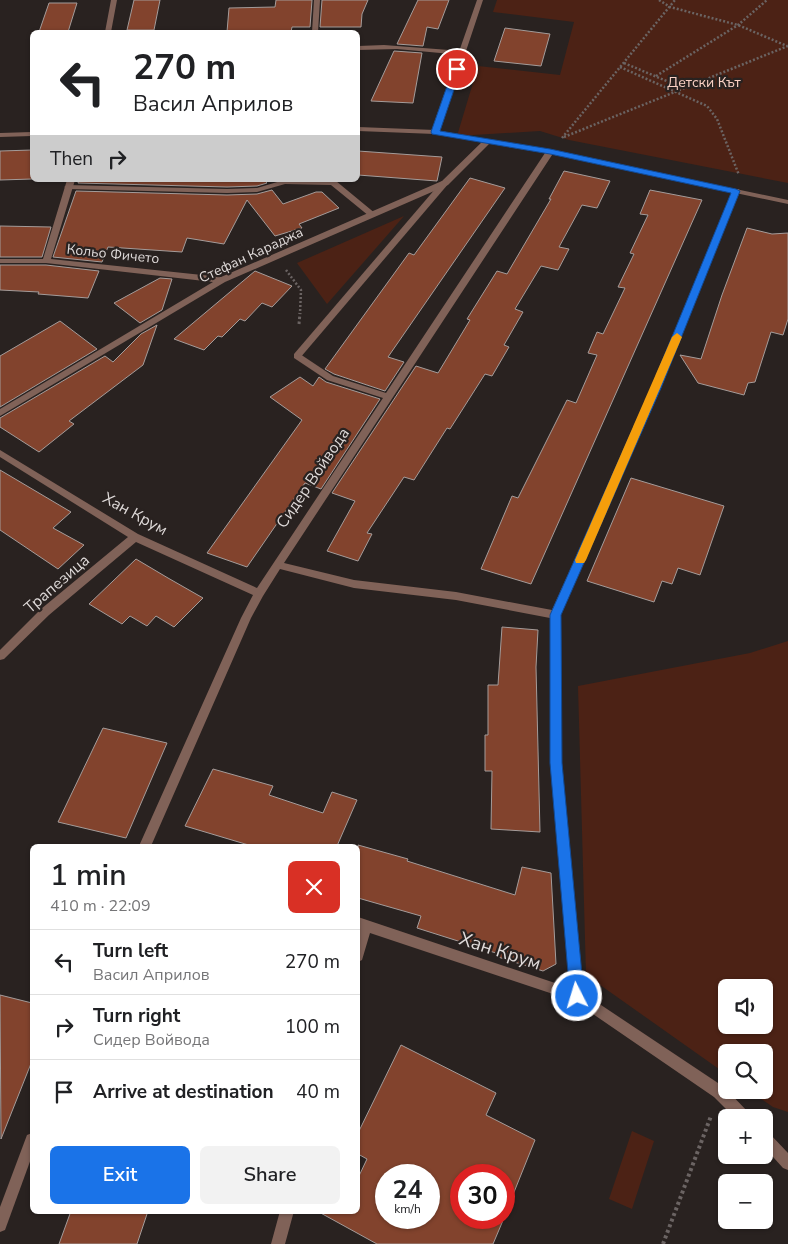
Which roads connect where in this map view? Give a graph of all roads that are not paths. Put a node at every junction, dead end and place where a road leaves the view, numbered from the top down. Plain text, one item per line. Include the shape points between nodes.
1 (114, 0) edge
2 (317, 0) edge
3 (480, 0) edge
4 (108, 30) edge
5 (315, 30) edge
6 (360, 48) edge
7 (462, 53) junction
8 (360, 129) edge
9 (435, 132) junction
10 (30, 134) edge
11 (0, 135) edge
12 (488, 141) junction
13 (550, 152) junction
14 (69, 183) edge
15 (445, 183) junction
16 (736, 191) junction
17 (788, 202) edge
18 (372, 214) junction
19 (0, 261) edge
20 (46, 261) junction
21 (222, 280) junction
22 (388, 397) junction
23 (0, 413) edge
24 (0, 453) edge
25 (135, 537) junction
26 (277, 565) junction
27 (259, 593) junction
28 (556, 615) junction
29 (0, 656) edge
30 (146, 844) edge
31 (362, 925) edge
32 (360, 940) edge
33 (577, 996) junction
34 (735, 1109) edge
35 (30, 1145) edge
36 (773, 1147) edge
37 (788, 1163) edge
38 (286, 1214) edge
39 (0, 1225) edge
40 (278, 1244) edge

1 - 4 street
2 - 5 street
3 - 7 street
6 - 7 street via 406,46
7 - 9 street
8 - 9 street
9 - 12 street
10 - 11 street
12 - 13 street
12 - 15 street, Стефан Караджа
13 - 16 street
13 - 22 street, Сидер Войвода
14 - 18 street via 227,191 257,190 284,182 333,183
14 - 20 street
15 - 18 street, Стефан Караджа
15 - 22 street via 298,356 330,378
16 - 17 street
16 - 28 street via 656,388
18 - 21 street, Стефан Караджа
19 - 20 street, Кольо Фичето
20 - 21 street, Кольо Фичето
21 - 23 street, Стефан Караджа
22 - 26 street, Сидер Войвода
24 - 25 street, Хан Крум
25 - 27 street, Хан Крум
25 - 29 street, Трапезица via 45,612
26 - 27 street, Сидер Войвода
26 - 28 street via 354,584 456,596
27 - 30 street, Сидер Войвода
28 - 33 street via 556,763
31 - 32 street
31 - 33 street, Хан Крум
33 - 34 street, Хан Крум via 719,1092
35 - 39 street
36 - 37 street
38 - 40 street

